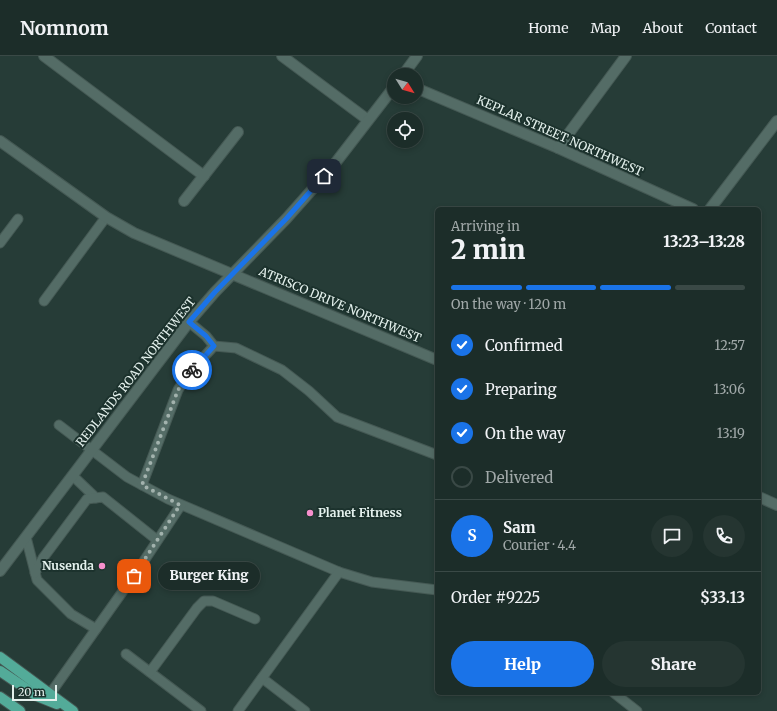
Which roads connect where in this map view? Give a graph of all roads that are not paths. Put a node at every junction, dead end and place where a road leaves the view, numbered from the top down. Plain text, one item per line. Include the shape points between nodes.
1 (44, 56) edge
2 (282, 56) edge
3 (417, 56) edge
4 (626, 56) edge
5 (408, 68) edge
6 (423, 91) edge
7 (387, 96) edge
8 (368, 120) junction
9 (777, 121) edge
10 (238, 132) dead end
11 (0, 141) edge
12 (558, 148) junction
13 (204, 176) junction
14 (184, 201) dead end
15 (689, 207) edge
16 (712, 207) edge
17 (106, 217) junction
18 (18, 218) dead end
19 (0, 243) edge
20 (232, 273) junction
21 (44, 301) dead end
22 (189, 322) junction
23 (214, 346) junction
24 (435, 359) edge
25 (59, 425) dead end
26 (92, 451) junction
27 (435, 454) edge
28 (73, 476) junction
29 (142, 485) junction
30 (96, 498) junction
31 (761, 498) edge
32 (180, 505) junction
33 (777, 505) edge
34 (26, 537) junction
35 (157, 540) junction
36 (0, 572) edge
37 (340, 572) junction
38 (36, 573) junction
39 (134, 576) dead end
40 (435, 590) edge
41 (123, 591) dead end
42 (255, 619) dead end
43 (96, 629) junction
44 (126, 654) dead end
45 (0, 658) edge
46 (0, 671) edge
47 (150, 672) junction
48 (262, 678) junction
49 (50, 694) junction
50 (617, 695) edge
51 (0, 697) edge
52 (71, 709) edge
53 (20, 711) edge
54 (201, 711) edge
55 (238, 711) edge
56 (305, 711) edge
57 (637, 711) edge

1 - 13 street
2 - 8 street
3 - 5 street
4 - 12 street
6 - 12 street, KEPLAR STREET NORTHWEST
7 - 8 street, REDLANDS ROAD NORTHWEST
8 - 20 street, REDLANDS ROAD NORTHWEST via 333,166 251,256
9 - 16 street
10 - 13 street
11 - 17 street, ATRISCO DRIVE NORTHWEST
12 - 15 street, KEPLAR STREET NORTHWEST
13 - 14 street
17 - 20 street, ATRISCO DRIVE NORTHWEST via 134,233
17 - 21 lane
18 - 19 lane
20 - 22 street, REDLANDS ROAD NORTHWEST
20 - 24 street, ATRISCO DRIVE NORTHWEST
22 - 23 lane
22 - 26 street, REDLANDS ROAD NORTHWEST
23 - 27 lane via 236,348 282,370 337,417
23 - 29 lane via 188,374 178,390
25 - 26 lane
26 - 28 street, REDLANDS ROAD NORTHWEST
26 - 29 lane
28 - 30 lane
28 - 34 street, REDLANDS ROAD NORTHWEST
29 - 32 lane
30 - 35 lane via 103,497
30 - 38 lane via 87,499 43,558
31 - 33 street
32 - 35 lane
32 - 37 lane
34 - 36 street, REDLANDS ROAD NORTHWEST
34 - 38 lane
35 - 39 lane
37 - 40 lane via 372,582
37 - 48 lane
38 - 43 lane via 37,580 71,614
41 - 43 lane
42 - 47 lane via 213,601 204,601
43 - 49 lane
44 - 47 lane
45 - 49 main road
46 - 52 main road via 37,696
47 - 54 lane
48 - 55 lane
48 - 56 lane
49 - 52 main road
50 - 57 lane
51 - 53 main road

